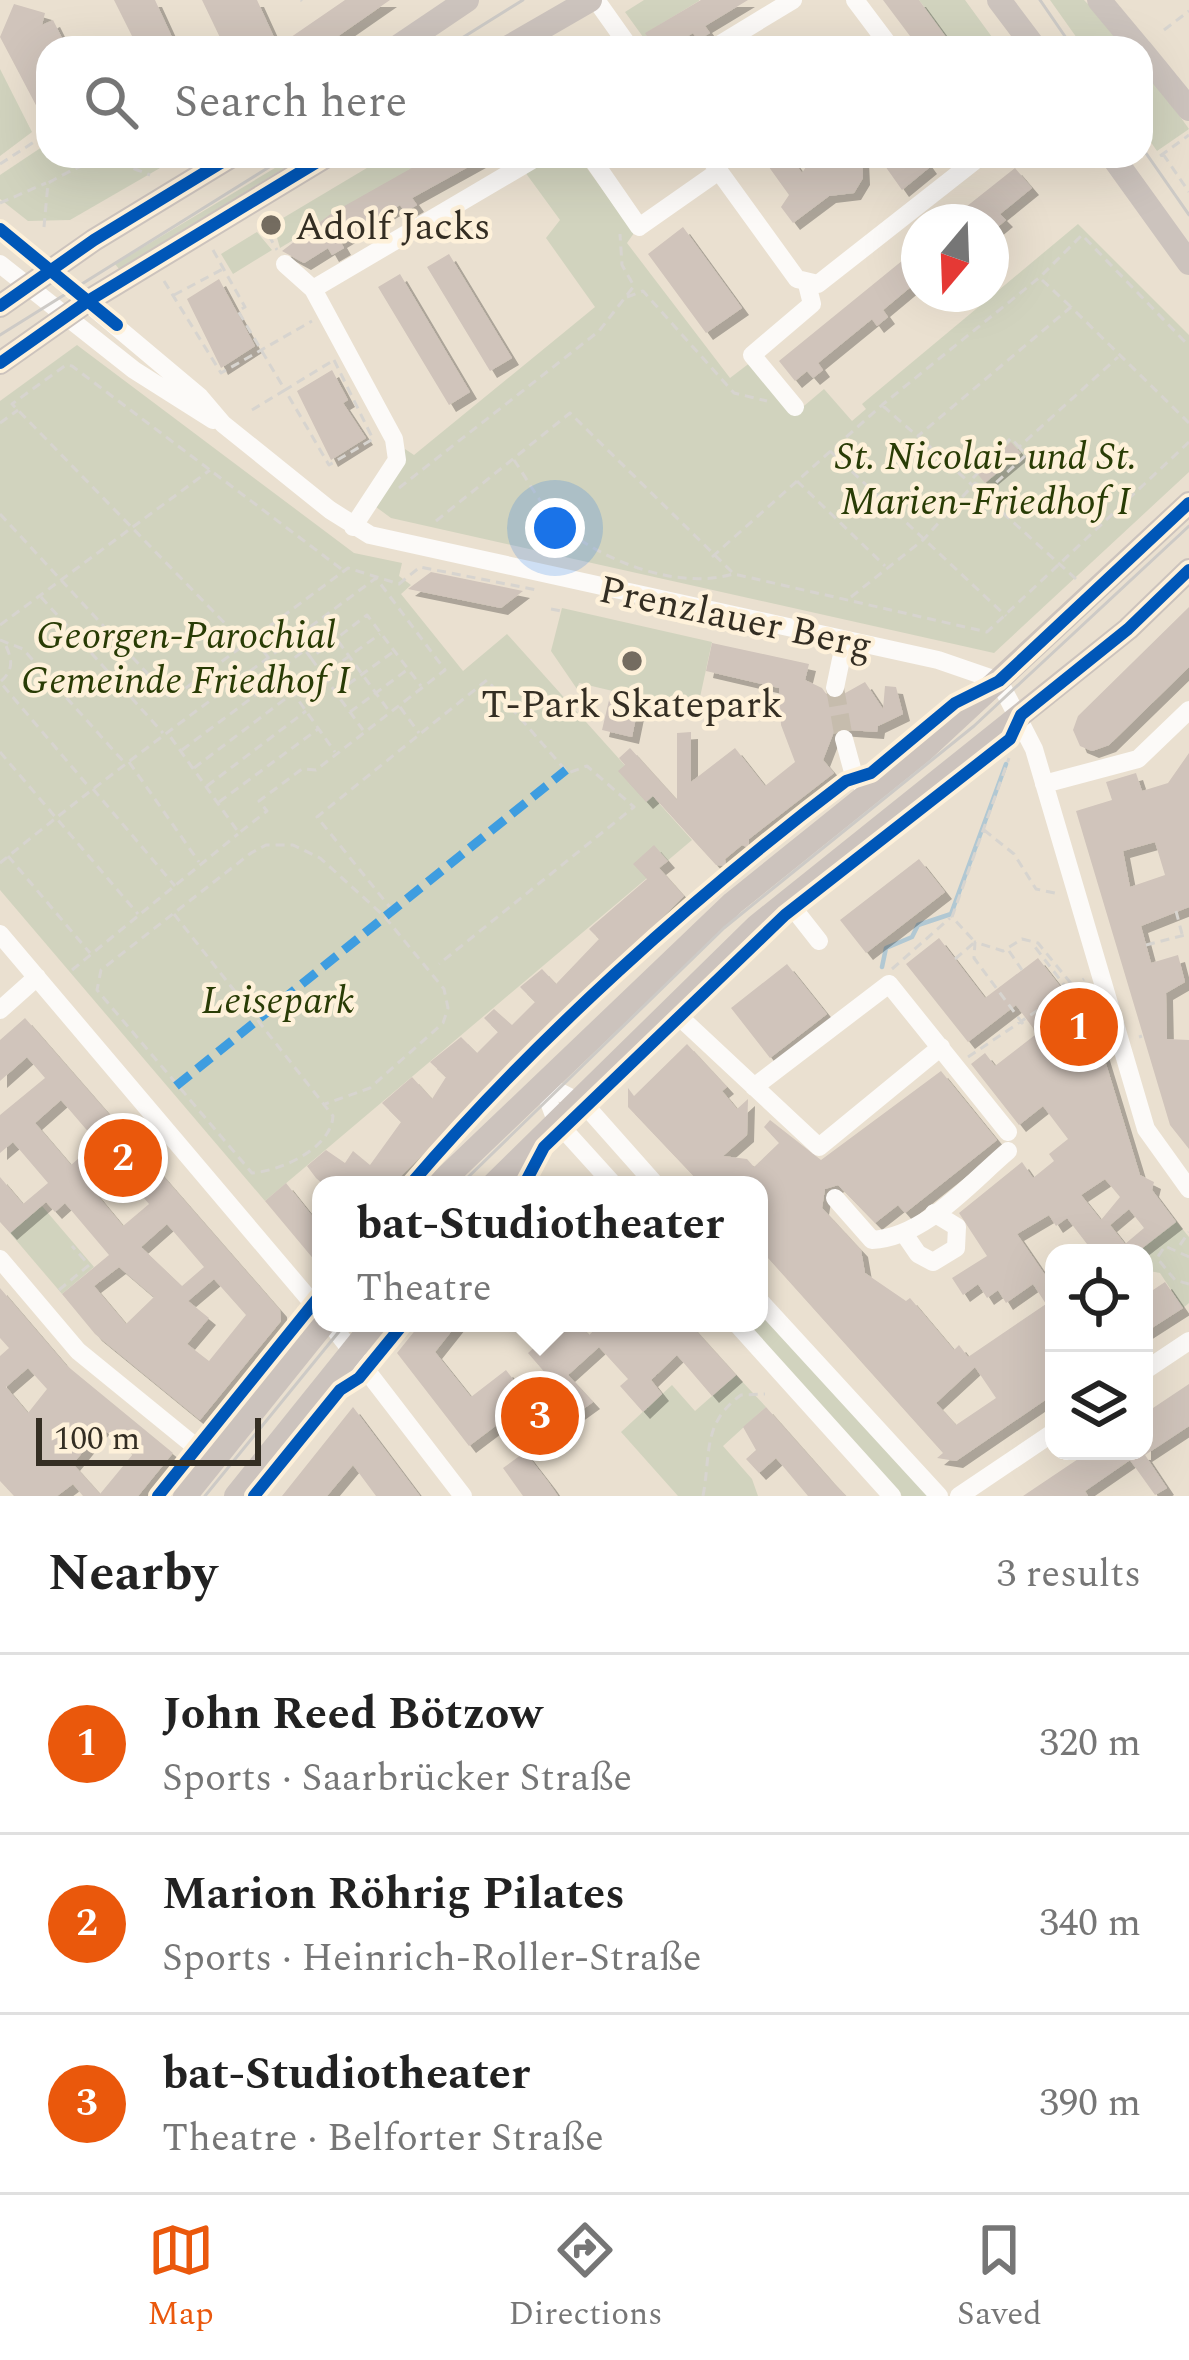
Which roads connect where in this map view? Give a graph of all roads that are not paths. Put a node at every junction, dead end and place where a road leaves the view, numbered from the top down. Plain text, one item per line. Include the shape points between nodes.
1 (467, 0) edge
2 (593, 0) edge
3 (793, 0) edge
4 (855, 0) edge
5 (999, 0) edge
6 (1099, 0) edge
7 (414, 36) edge
8 (528, 36) edge
9 (621, 36) edge
10 (734, 36) edge
11 (882, 36) edge
12 (1026, 36) edge
13 (1129, 36) edge
14 (1153, 65) edge
15 (1189, 109) edge
16 (213, 168) edge
17 (307, 168) edge
18 (518, 168) edge
19 (598, 168) edge
20 (708, 168) edge
21 (716, 168) edge
22 (963, 168) edge
23 (1121, 168) edge
24 (0, 229) edge
25 (1189, 263) edge
26 (0, 264) edge
27 (285, 264) road end
28 (54, 270) junction
29 (807, 284) junction
30 (28, 286) junction
31 (313, 289) junction
32 (88, 301) junction
33 (0, 306) edge
34 (65, 315) junction
35 (0, 363) edge
36 (795, 407) road end
37 (223, 424) junction
38 (1189, 503) edge
39 (353, 527) junction
40 (1189, 570) edge
41 (845, 640) junction
42 (999, 681) junction
43 (835, 688) tunnel mouth
44 (1189, 710) edge
45 (1021, 715) junction
46 (844, 739) tunnel mouth
47 (1044, 784) junction
48 (868, 794) junction
49 (1096, 878) dead end
50 (1066, 889) junction
51 (788, 901) junction
52 (0, 934) edge
53 (820, 940) dead end
54 (37, 977) junction
55 (670, 1007) junction
56 (0, 1010) edge
57 (941, 1047) junction
58 (542, 1082) junction
59 (754, 1087) junction
60 (577, 1098) junction
61 (556, 1121) junction
62 (447, 1176) edge
63 (502, 1176) edge
64 (606, 1176) edge
65 (648, 1176) edge
66 (1189, 1189) edge
67 (835, 1198) dead end
68 (934, 1213) junction
69 (905, 1234) junction
70 (0, 1259) edge
71 (312, 1302) edge
72 (768, 1310) edge
73 (320, 1332) edge
74 (335, 1332) edge
75 (368, 1332) edge
76 (744, 1332) edge
77 (1189, 1341) edge
78 (353, 1351) junction
79 (1153, 1365) edge
80 (1045, 1438) edge
81 (213, 1460) junction
82 (184, 1496) edge
83 (236, 1496) edge
84 (463, 1496) edge
85 (892, 1496) edge
86 (939, 1496) edge
87 (959, 1496) edge

1 - 7 main road
2 - 8 main road
2 - 9 street
3 - 10 street
4 - 11 street
5 - 12 main road
6 - 13 main road
14 - 15 main road
16 - 28 main road
17 - 32 main road
18 - 31 street
19 - 20 street via 639,227
21 - 29 street
22 - 29 street via 818,284
23 - 25 main road
24 - 28 street, Prenzlauer Berg
26 - 30 street, Prenzlauer Berg
27 - 31 street
28 - 30 main road
28 - 32 street, Prenzlauer Berg
29 - 36 street via 812,304 752,355
30 - 33 main road
30 - 34 street, Prenzlauer Berg
31 - 39 street via 394,439 397,460
32 - 34 main road
32 - 37 street, Prenzlauer Berg
34 - 35 main road
34 - 37 street, Prenzlauer Berg via 190,409
37 - 39 street, Prenzlauer Berg
38 - 42 main road
39 - 41 street, Prenzlauer Berg
40 - 45 main road
41 - 42 street, Prenzlauer Berg
41 - 43 street
42 - 45 street
42 - 48 main road
44 - 47 street via 1138,759
45 - 47 street
45 - 51 main road
46 - 48 street
47 - 50 street
48 - 58 main road via 733,903
49 - 50 street
50 - 66 street via 1146,1129
51 - 53 street
51 - 55 main road
52 - 54 street
54 - 56 street
54 - 71 street
55 - 59 street
55 - 60 main road
57 - 59 street via 819,1147
57 - 59 street via 889,984
57 - 68 street via 1008,1142
58 - 60 street
58 - 61 street
58 - 62 main road
60 - 61 main road
60 - 65 street
61 - 63 main road
61 - 64 street
67 - 69 street via 872,1240
68 - 69 street
68 - 69 street via 957,1226 956,1248 933,1262
70 - 81 street via 78,1351
72 - 86 street
73 - 81 main road
74 - 78 street
75 - 78 main road
76 - 85 street
77 - 79 street
78 - 83 main road
78 - 84 street
80 - 87 street
81 - 82 main road

